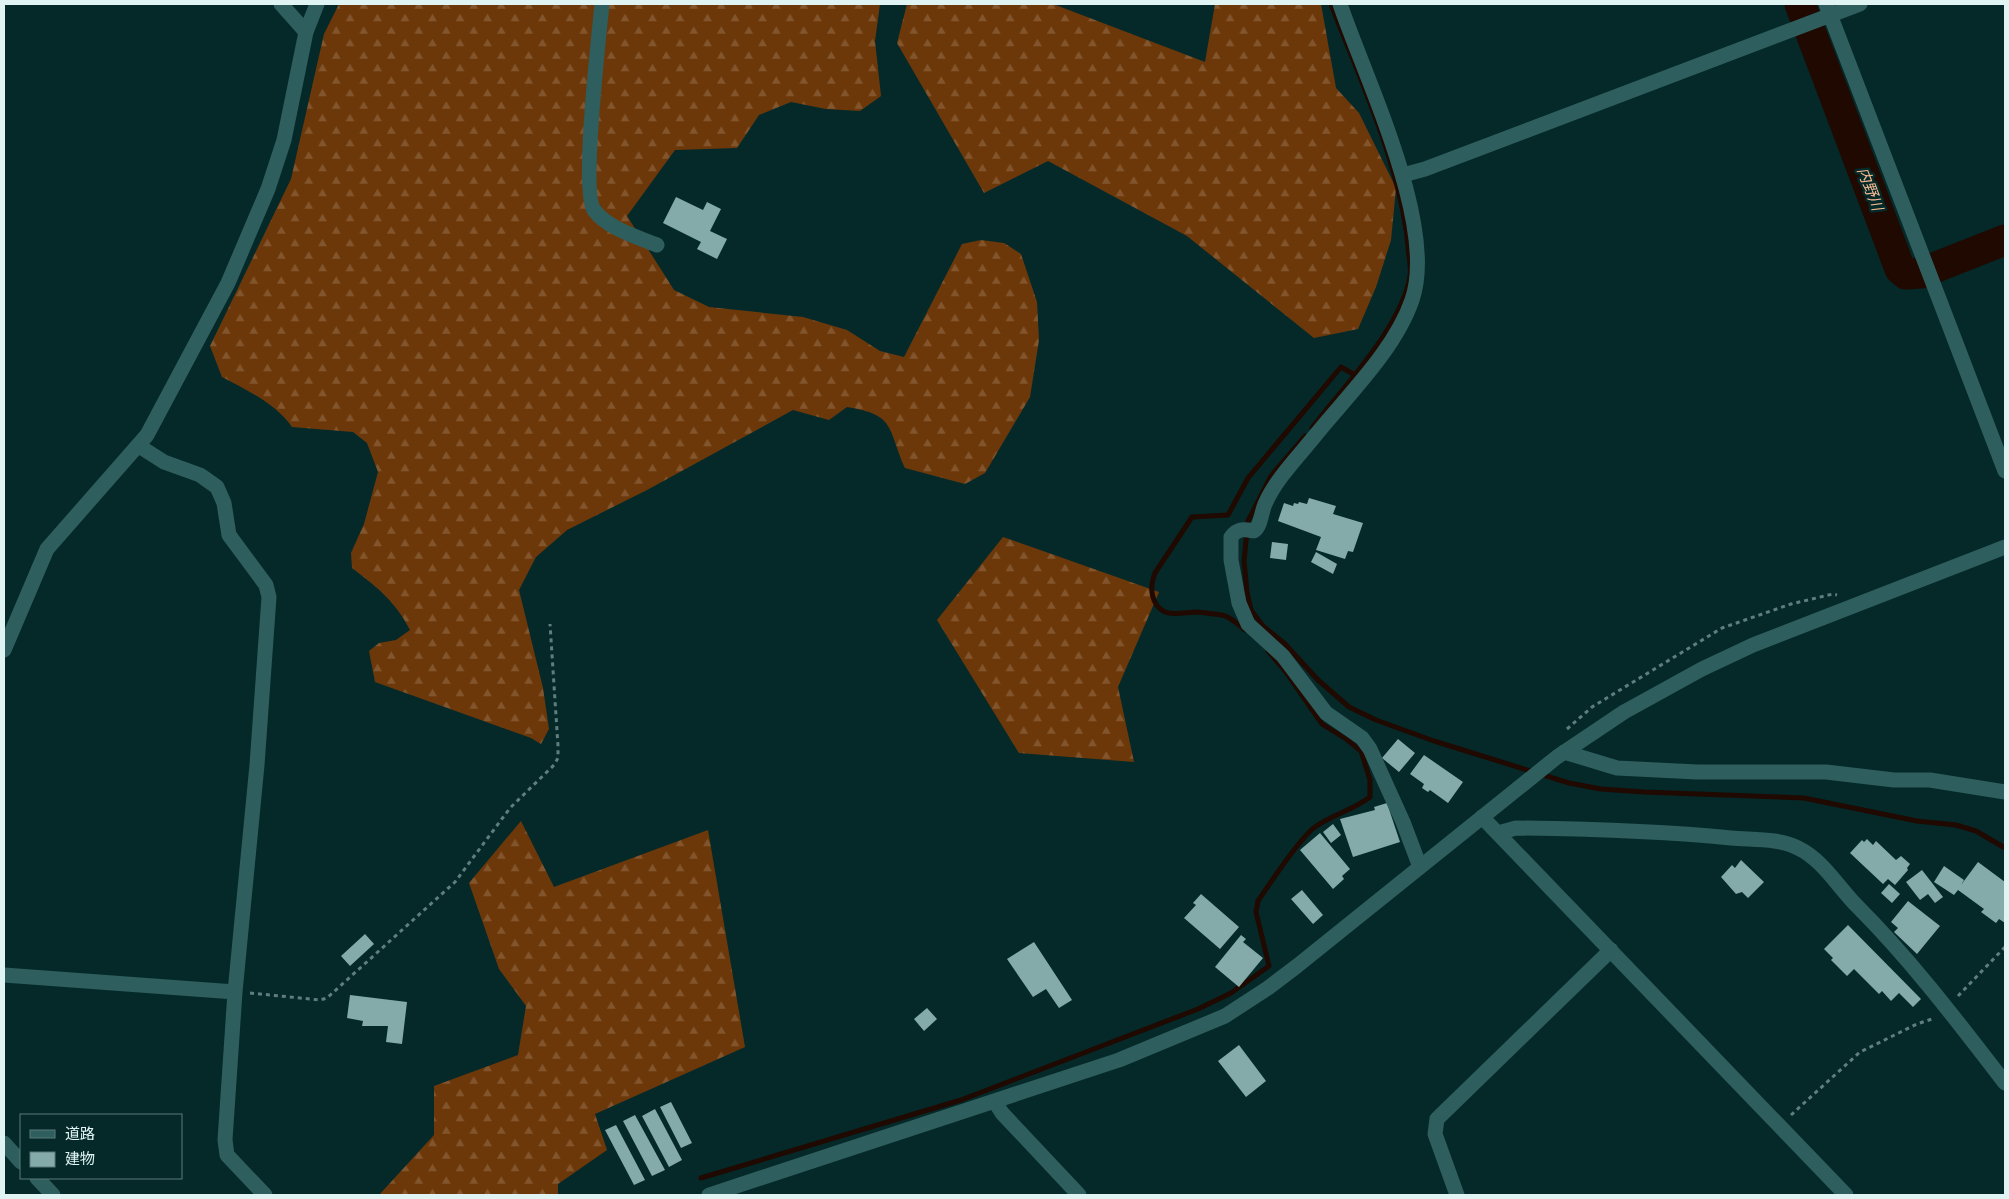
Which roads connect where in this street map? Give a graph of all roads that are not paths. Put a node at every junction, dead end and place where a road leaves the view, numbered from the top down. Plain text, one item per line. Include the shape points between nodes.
1 (282, 4) edge
2 (316, 4) edge
3 (602, 4) edge
4 (1340, 4) edge
5 (1860, 4) edge
6 (1828, 9) edge
7 (306, 32) junction
8 (1403, 175) junction
9 (657, 245) dead end
10 (139, 446) junction
11 (2005, 470) edge
12 (2005, 547) edge
13 (6, 643) edge
14 (1564, 752) junction
15 (2005, 792) edge
16 (1482, 817) junction
17 (1498, 833) junction
18 (1420, 867) junction
19 (1611, 950) junction
20 (4, 975) edge
21 (235, 992) junction
22 (2005, 1083) edge
23 (995, 1102) junction
24 (4, 1143) edge
25 (20, 1161) edge
26 (38, 1179) edge
27 (53, 1195) edge
28 (265, 1195) edge
29 (709, 1195) edge
30 (1079, 1195) edge
31 (1458, 1195) edge
32 (1846, 1195) edge

1 - 7 street
2 - 7 street
3 - 9 street via 592,116 590,204 599,216 617,228
4 - 8 street
5 - 6 street
6 - 8 street
6 - 11 street
7 - 10 street via 286,132 268,189 228,283
8 - 18 street via 1418,266 1415,292 1400,326 1385,350 1284,474 1265,504 1258,528 1236,531 1230,542 1236,587 1248,624 1283,656 1326,713 1362,738 1370,749
10 - 13 street via 47,549
10 - 21 street via 164,462 200,475 217,488 224,503 229,535 266,585 269,597
12 - 14 street via 1746,649 1664,690
14 - 15 street via 1617,768 1826,772 1894,780 1930,780
14 - 16 street
16 - 17 street
16 - 18 street
17 - 19 street
17 - 22 street via 1516,828 1700,835 1787,843 1799,848 1820,864 1871,919 1947,1008
18 - 23 street via 1297,966 1224,1016 1119,1060
19 - 31 street via 1437,1119 1435,1134
19 - 32 street
20 - 21 street
21 - 28 street via 225,1149
23 - 29 street
23 - 30 street
24 - 25 street
26 - 27 street

